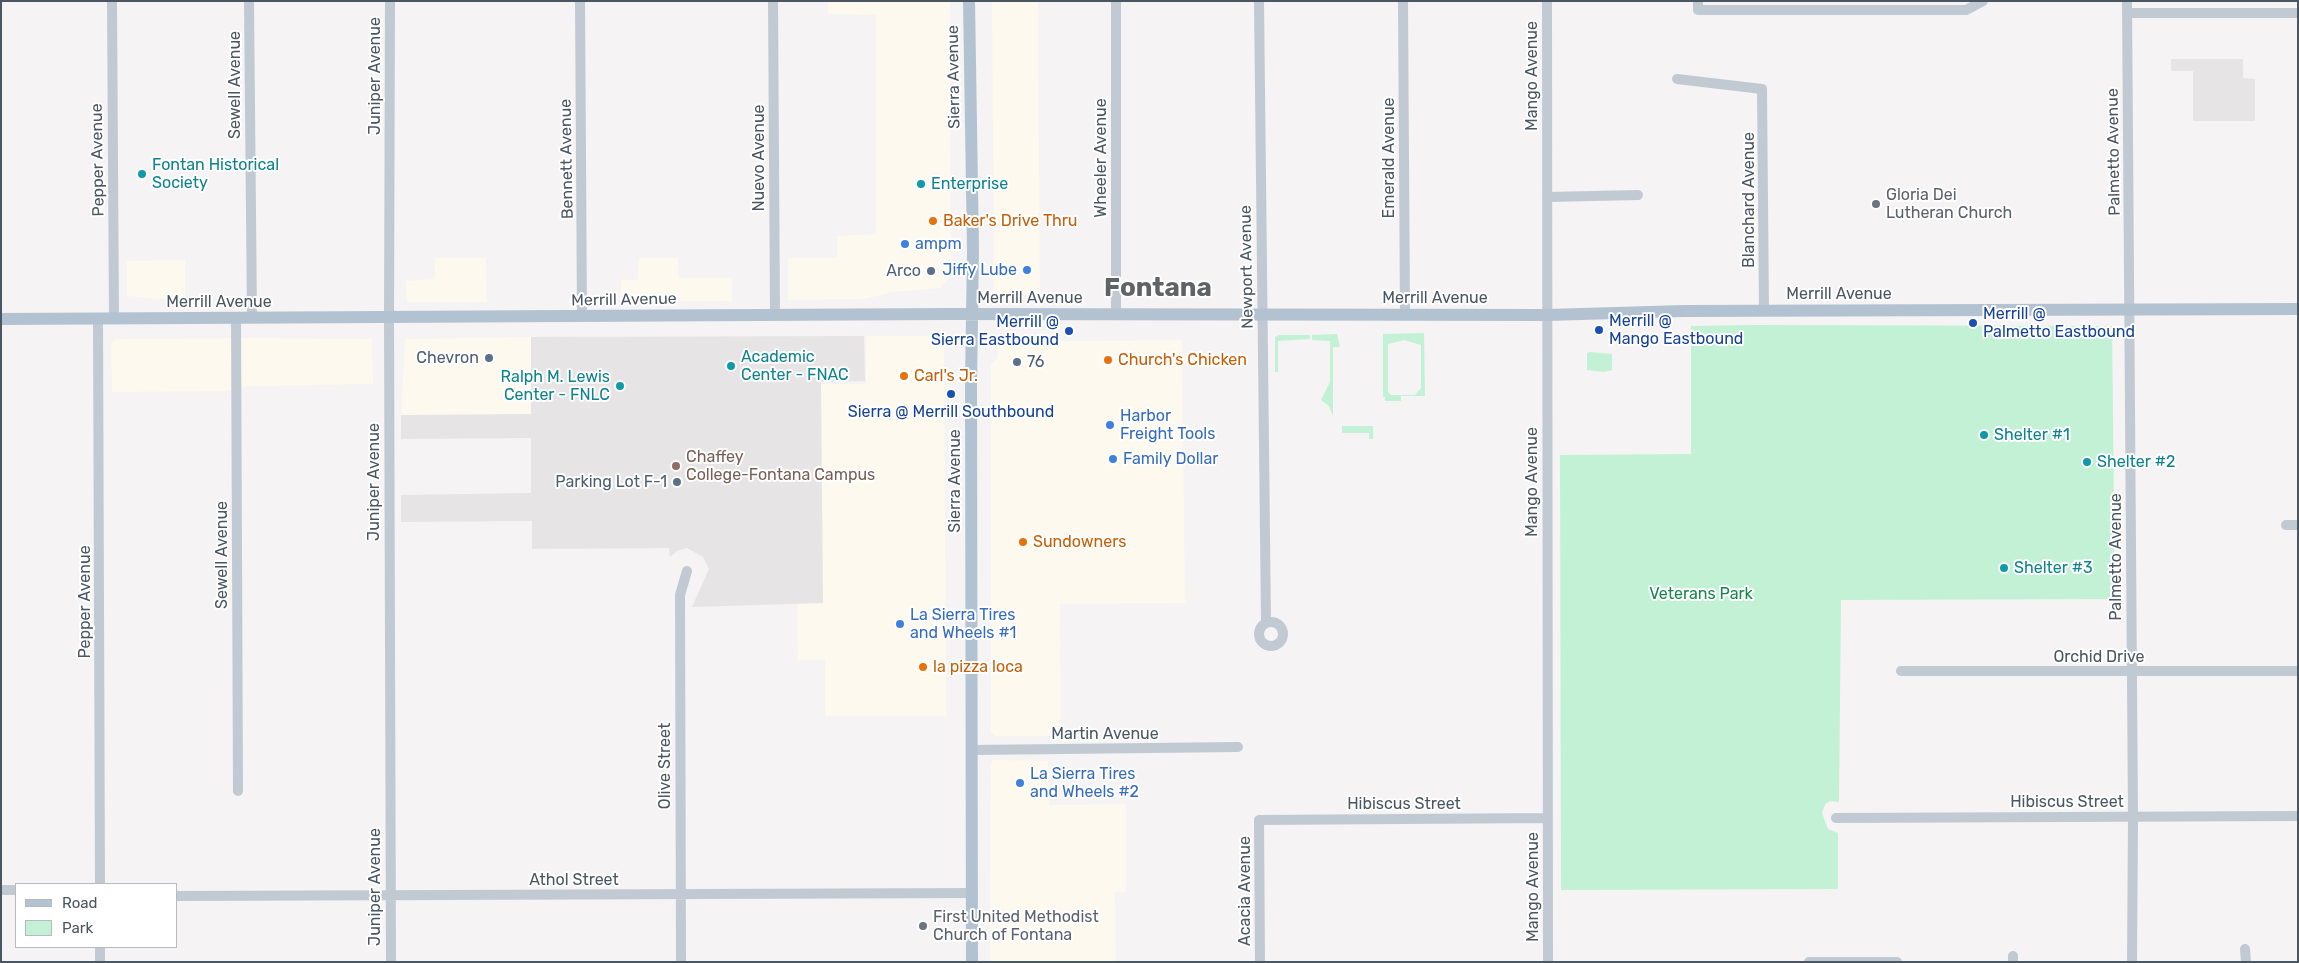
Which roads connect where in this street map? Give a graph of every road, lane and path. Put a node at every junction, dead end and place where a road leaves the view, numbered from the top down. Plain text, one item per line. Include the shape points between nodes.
1 (112, 1) edge
2 (250, 1) edge
3 (390, 1) edge
4 (580, 1) edge
5 (773, 1) edge
6 (969, 1) edge
7 (1116, 1) edge
8 (1260, 1) edge
9 (1402, 1) edge
10 (1547, 1) edge
11 (1983, 1) edge
12 (2128, 1) edge
13 (1698, 5) edge
14 (2128, 13) junction
15 (2298, 13) edge
16 (1677, 80) dead end
17 (1638, 195) dead end
18 (1547, 197) junction
19 (2298, 309) edge
20 (1764, 310) junction
21 (2130, 310) junction
22 (972, 314) junction
23 (775, 315) junction
24 (1116, 315) junction
25 (1262, 315) junction
26 (1405, 315) junction
27 (1547, 315) junction
28 (582, 317) junction
29 (236, 318) junction
30 (252, 318) junction
31 (389, 318) junction
32 (1, 319) edge
33 (98, 319) junction
34 (114, 319) junction
35 (2298, 525) edge
36 (2286, 526) dead end
37 (687, 571) dead end
38 (1266, 622) dead end
39 (2298, 670) edge
40 (1901, 671) dead end
41 (2132, 672) junction
42 (1238, 747) dead end
43 (972, 750) junction
44 (238, 791) dead end
45 (2298, 816) edge
46 (2133, 817) junction
47 (1548, 818) junction
48 (1836, 818) dead end
49 (1259, 820) joint
50 (100, 883) edge
51 (1, 890) edge
52 (15, 890) edge
53 (972, 893) junction
54 (680, 895) junction
55 (178, 896) edge
56 (390, 896) junction
57 (100, 948) edge
58 (2245, 949) dead end
59 (1897, 961) edge
60 (100, 962) edge
61 (391, 962) edge
62 (681, 962) edge
63 (972, 962) edge
64 (1260, 962) edge
65 (1548, 962) edge
66 (1809, 962) edge
67 (2132, 962) edge
68 (2246, 962) edge

1 - 34 street, Pepper Avenue
2 - 30 street, Sewell Avenue
3 - 31 street, Juniper Avenue
4 - 28 street, Bennett Avenue
5 - 23 street, Nuevo Avenue
6 - 22 main road, Sierra Avenue
7 - 24 street, Wheeler Avenue
8 - 25 street, Newport Avenue
9 - 26 street, Emerald Avenue
10 - 18 street, Mango Avenue
11 - 13 street via 1966,10
12 - 14 street, Palmetto Avenue
14 - 15 street
14 - 21 street, Palmetto Avenue
16 - 20 street, Blanchard Avenue via 1762,89
17 - 18 street
18 - 27 street, Mango Avenue
19 - 21 main road, Merrill Avenue
20 - 21 main road, Merrill Avenue
20 - 27 main road, Merrill Avenue
21 - 41 street, Palmetto Avenue
22 - 23 main road, Merrill Avenue
22 - 24 main road, Merrill Avenue
22 - 43 main road, Sierra Avenue
23 - 28 main road, Merrill Avenue
24 - 25 main road, Merrill Avenue
25 - 26 main road, Merrill Avenue
25 - 38 street, Newport Avenue
26 - 27 main road, Merrill Avenue
27 - 47 street, Mango Avenue
28 - 31 main road, Merrill Avenue
29 - 30 main road, Merrill Avenue
29 - 34 main road, Merrill Avenue
29 - 44 street, Sewell Avenue
30 - 31 main road, Merrill Avenue
31 - 56 street, Juniper Avenue
32 - 33 main road, Merrill Avenue
33 - 34 main road, Merrill Avenue
33 - 50 street, Pepper Avenue
35 - 36 street
37 - 54 street, Olive Street via 680,594
39 - 41 street, Orchid Drive
40 - 41 street, Orchid Drive
41 - 46 street, Palmetto Avenue
42 - 43 street, Martin Avenue
43 - 53 main road, Sierra Avenue
45 - 46 street, Hibiscus Street
46 - 48 street, Hibiscus Street
46 - 67 street, Palmetto Avenue
47 - 49 street, Hibiscus Street
47 - 65 street, Mango Avenue
49 - 64 street, Acacia Avenue
51 - 52 street
53 - 54 street, Athol Street
53 - 63 main road, Sierra Avenue
54 - 56 street, Athol Street
54 - 62 street, Olive Street
55 - 56 street, Athol Street
56 - 61 street, Juniper Avenue
57 - 60 street
58 - 68 street
59 - 66 street

